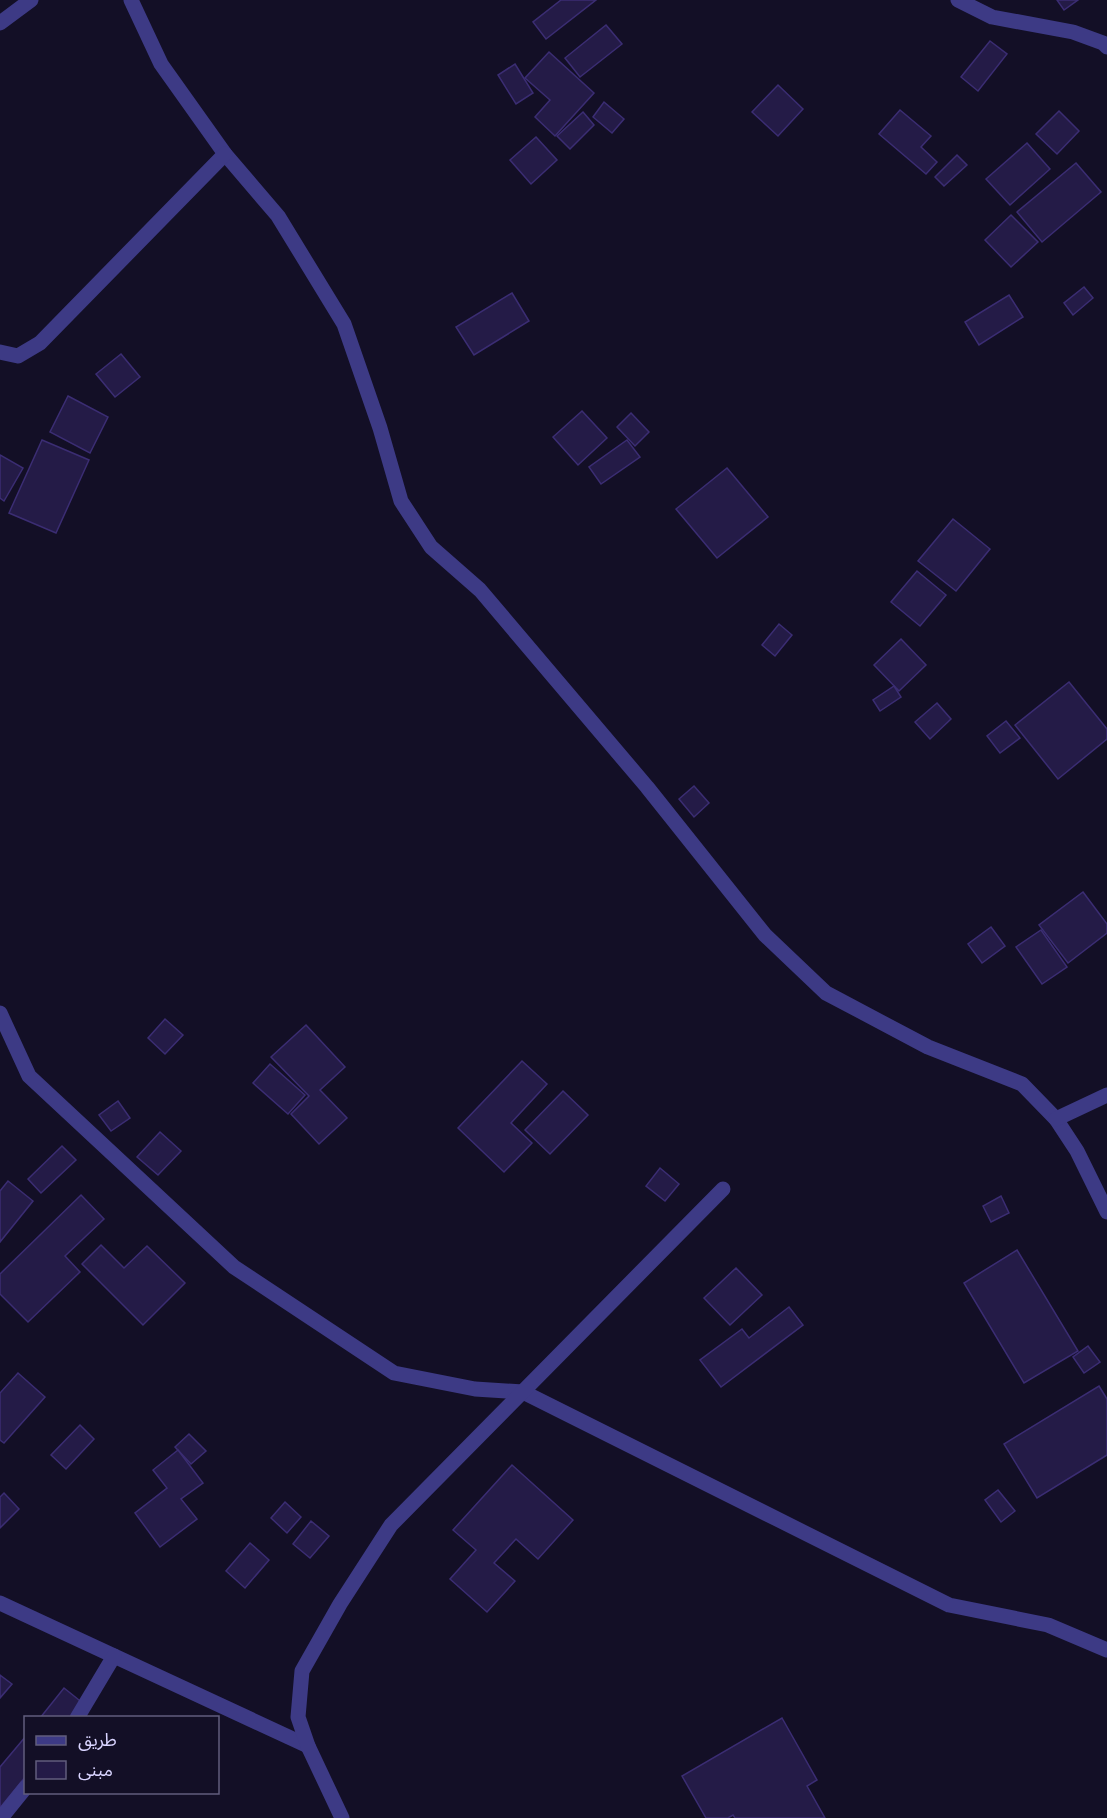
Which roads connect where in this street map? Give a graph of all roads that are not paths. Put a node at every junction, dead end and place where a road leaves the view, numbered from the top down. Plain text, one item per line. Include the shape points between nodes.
1 (31, 0) edge
2 (131, 0) edge
3 (958, 0) edge
4 (0, 23) edge
5 (1107, 46) edge
6 (225, 154) junction
7 (0, 352) edge
8 (0, 1013) edge
9 (1107, 1095) edge
10 (1056, 1119) junction
11 (723, 1190) dead end
12 (1107, 1212) edge
13 (523, 1392) junction
14 (0, 1603) edge
15 (1107, 1650) edge
16 (114, 1656) junction
17 (78, 1716) edge
18 (308, 1746) junction
19 (24, 1789) edge
20 (1, 1818) edge
21 (342, 1818) edge

1 - 4 street
2 - 6 street via 161,64
3 - 5 street via 992,17 1073,32
6 - 7 street via 40,343 18,356
6 - 10 street via 278,216 344,324 401,501 431,547 480,590 647,786 765,935 826,993 928,1047 1022,1084
8 - 13 street via 29,1076 234,1267 394,1373 475,1389
9 - 10 street
10 - 12 street via 1077,1151
11 - 13 street
13 - 15 street via 949,1605 1048,1625
13 - 18 street via 391,1525 340,1604 302,1671 298,1717
14 - 16 street
16 - 17 street
16 - 18 street
18 - 21 street
19 - 20 street

